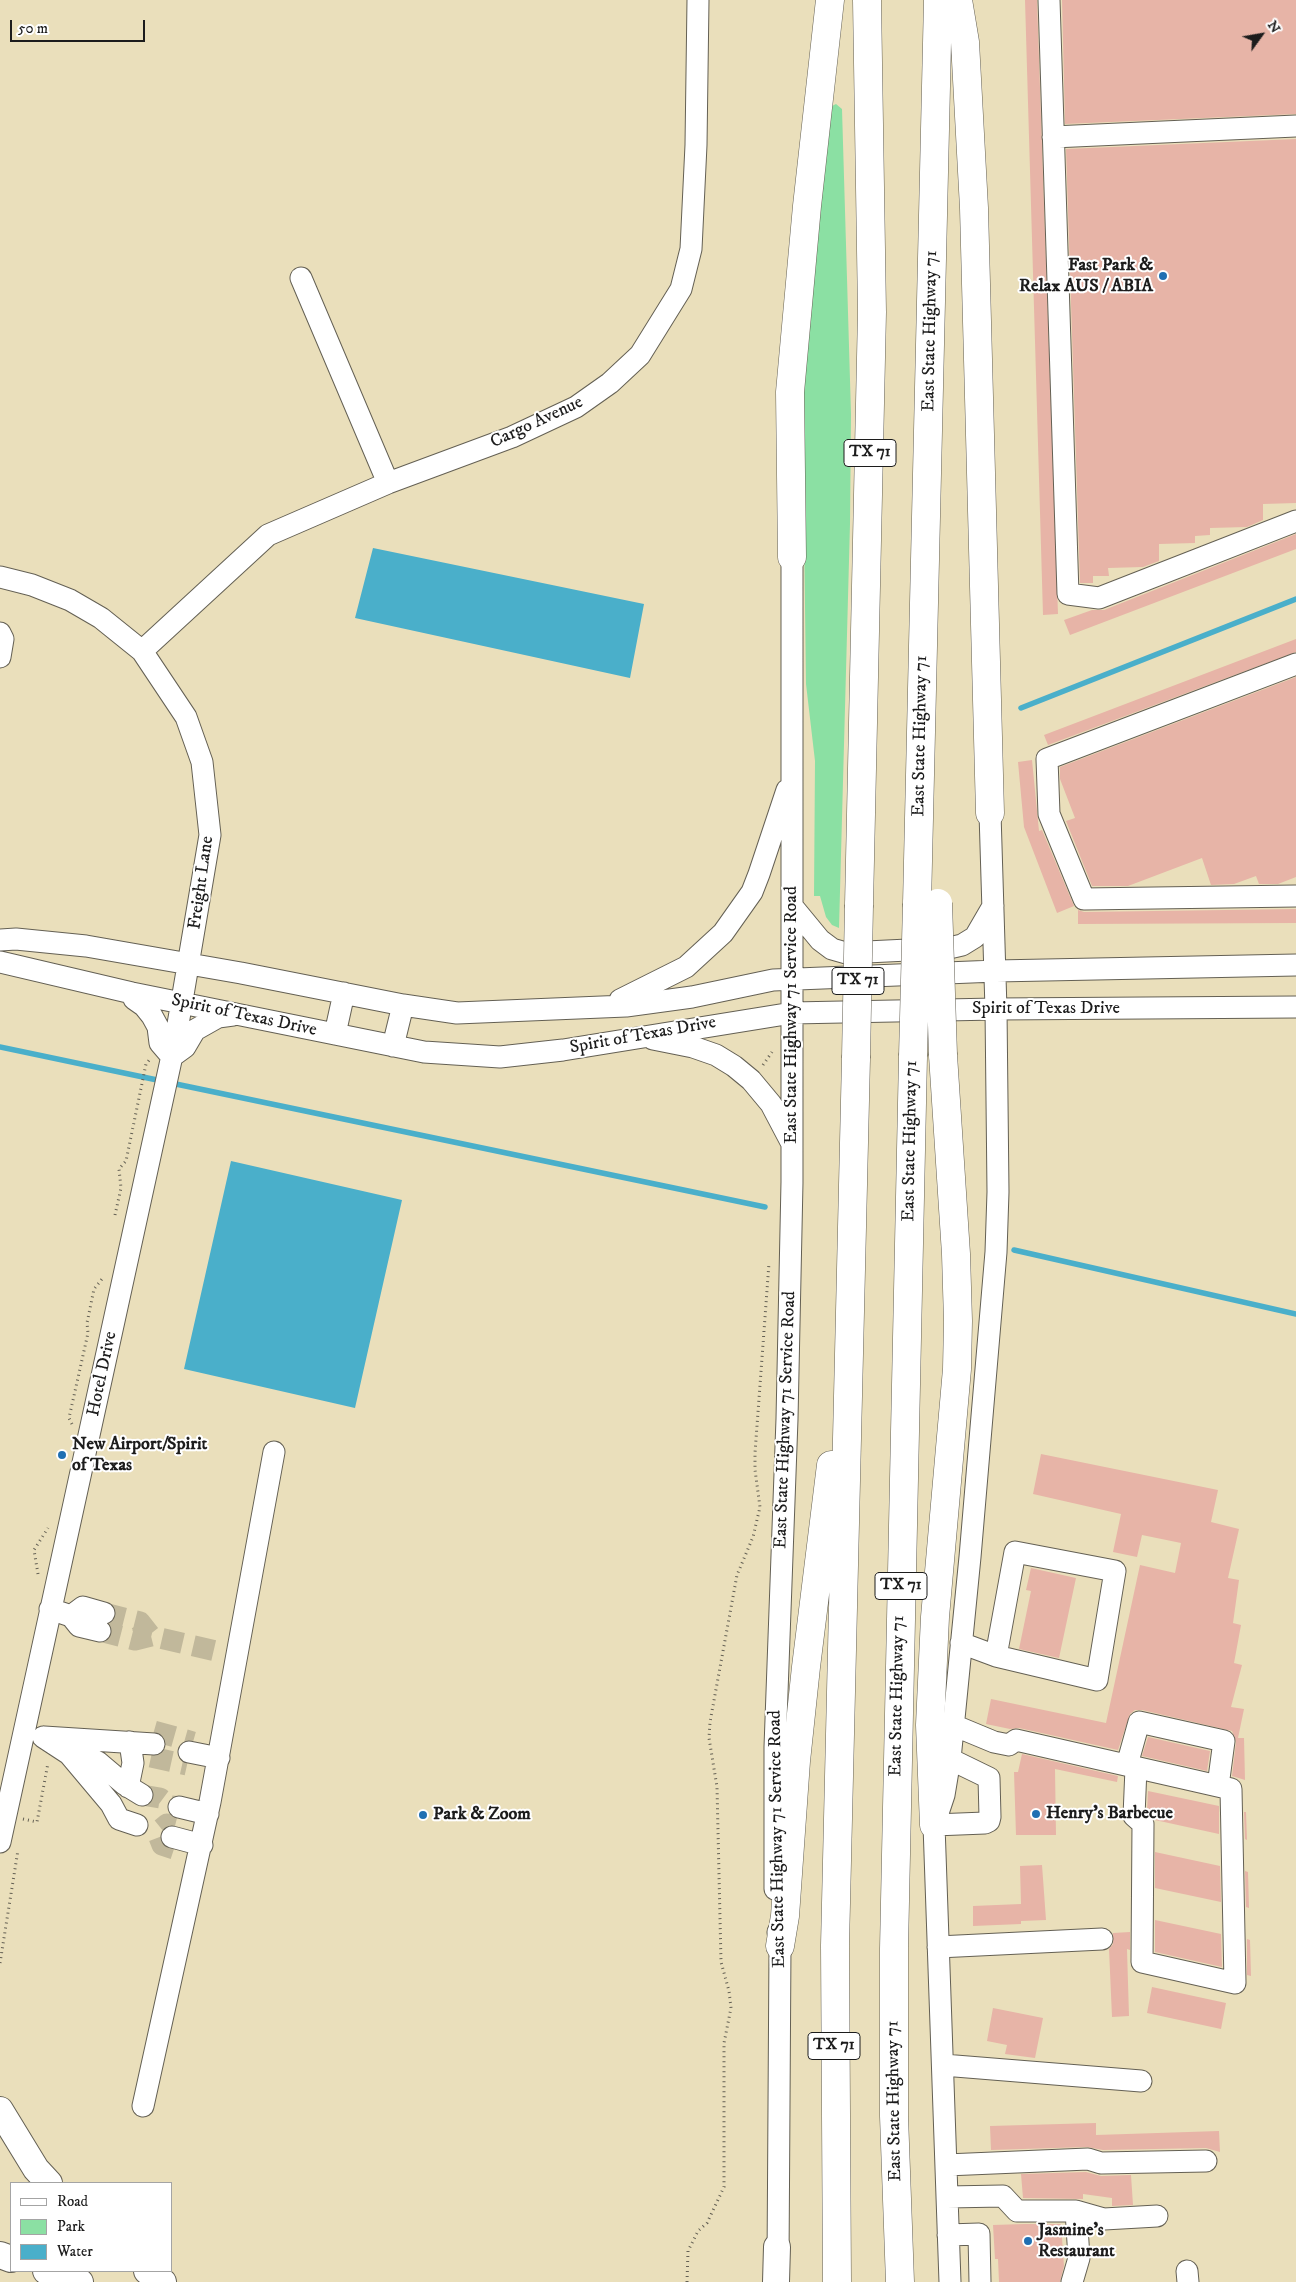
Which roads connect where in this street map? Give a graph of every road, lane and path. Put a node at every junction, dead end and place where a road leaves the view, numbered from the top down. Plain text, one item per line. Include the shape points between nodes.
1 (698, 0) edge
2 (830, 0) edge
3 (867, 0) edge
4 (938, 0) edge
5 (958, 0) edge
6 (1049, 0) edge
7 (1296, 126) edge
8 (1053, 137) junction
9 (301, 278) dead end
10 (388, 483) junction
11 (1296, 521) edge
12 (792, 557) joint
13 (0, 577) edge
14 (0, 633) edge
15 (142, 651) junction
16 (0, 657) edge
17 (1296, 664) edge
18 (793, 776) junction
19 (990, 813) joint
20 (1296, 896) edge
21 (927, 904) junction
22 (792, 906) junction
23 (994, 906) junction
24 (0, 940) edge
25 (0, 962) edge
26 (188, 963) junction
27 (1296, 965) edge
28 (996, 971) junction
29 (792, 979) junction
30 (132, 993) junction
31 (344, 994) junction
32 (181, 1003) junction
33 (403, 1006) junction
34 (608, 1006) junction
35 (1296, 1007) edge
36 (996, 1009) junction
37 (792, 1012) junction
38 (236, 1014) junction
39 (336, 1034) junction
40 (638, 1036) junction
41 (393, 1046) junction
42 (774, 1048) dead end
43 (171, 1063) junction
44 (146, 1064) dead end
45 (757, 1071) dead end
46 (792, 1144) junction
47 (115, 1216) dead end
48 (770, 1254) dead end
49 (103, 1272) dead end
50 (70, 1409) dead end
51 (846, 1424) junction
52 (274, 1452) dead end
53 (50, 1522) dead end
54 (39, 1577) dead end
55 (50, 1609) junction
56 (102, 1622) tunnel mouth
57 (961, 1642) junction
58 (996, 1656) junction
59 (840, 1690) junction
60 (953, 1725) junction
61 (46, 1744) junction
62 (950, 1759) junction
63 (1132, 1766) junction
64 (1218, 1786) junction
65 (137, 1825) dead end
66 (934, 1825) junction
67 (22, 1828) dead end
68 (205, 1830) junction
69 (9, 1845) edge
70 (1102, 1940) dead end
71 (780, 1946) junction
72 (938, 1946) junction
73 (0, 1963) edge
74 (943, 2065) junction
75 (894, 2075) junction
76 (1141, 2081) dead end
77 (143, 2106) dead end
78 (0, 2110) edge
79 (1206, 2161) dead end
80 (946, 2165) junction
81 (48, 2182) edge
82 (947, 2197) junction
83 (1076, 2211) junction
84 (1157, 2216) dead end
85 (948, 2235) junction
86 (777, 2246) joint
87 (49, 2272) edge
88 (149, 2272) edge
89 (80, 2282) edge
90 (163, 2282) edge
91 (687, 2282) edge
92 (777, 2282) edge
93 (837, 2282) edge
94 (855, 2282) edge
95 (883, 2282) edge
96 (900, 2282) edge
97 (950, 2282) edge
98 (980, 2282) edge
99 (1072, 2282) edge

1 - 10 street, Cargo Avenue via 691,249 681,289 640,355 610,383 576,407 512,437
2 - 12 highway via 790,392
3 - 51 highway, TX 71, bridge via 872,322
4 - 21 highway, East State Highway 71 via 922,718 934,846
5 - 19 highway via 965,42 973,181
6 - 8 street
7 - 8 street
8 - 11 street via 1068,594 1099,598
9 - 10 street
10 - 15 street, Cargo Avenue via 268,535
12 - 18 street, East State Highway 71 Service Road
13 - 15 street, Freight Lane via 70,600 101,618
14 - 16 street via 3,639
15 - 26 street, Freight Lane via 186,717 202,762 210,835
17 - 20 street via 1047,759 1049,814 1084,898
18 - 22 street, East State Highway 71 Service Road
18 - 34 street via 752,892 723,933 686,966
19 - 23 street
21 - 66 highway, bridge via 943,1055 958,1321 930,1725
21 - 75 highway, East State Highway 71 / TX 71, bridge via 913,1056 896,1804
22 - 23 street via 820,940 832,949 846,952 962,945 975,937
22 - 29 street, East State Highway 71 Service Road
23 - 28 street
24 - 26 street, Spirit of Texas Drive via 86,946
25 - 30 street, Spirit of Texas Drive
26 - 31 street, Spirit of Texas Drive
26 - 32 street, Hotel Drive
27 - 28 street, Spirit of Texas Drive
28 - 29 street, Spirit of Texas Drive
28 - 36 street
29 - 34 street, Spirit of Texas Drive via 673,1000
29 - 37 street, East State Highway 71 Service Road
30 - 32 street, Spirit of Texas Drive
30 - 43 street via 152,1016 158,1027 160,1043
31 - 33 street, Spirit of Texas Drive
31 - 39 street
32 - 38 street, Spirit of Texas Drive
32 - 43 street, Hotel Drive
33 - 34 street, Spirit of Texas Drive via 457,1013
33 - 41 street
35 - 36 street, Spirit of Texas Drive
36 - 37 street, Spirit of Texas Drive
36 - 57 street via 996,1252
37 - 40 street, Spirit of Texas Drive
37 - 46 street, East State Highway 71 Service Road
38 - 39 street, Spirit of Texas Drive
38 - 43 street via 218,1017 195,1030
39 - 41 street, Spirit of Texas Drive
40 - 41 street, Spirit of Texas Drive via 563,1050 500,1057 424,1052
40 - 46 street via 692,1047 716,1055 734,1066 771,1104
42 - 45 path
43 - 55 street, Hotel Drive
44 - 47 path via 126,1161 119,1170 121,1188
46 - 71 street, East State Highway 71 Service Road via 787,1419 775,1747 775,1901
48 - 91 path via 755,1452 760,1507 753,1537 737,1575 709,1738 717,1787 721,1962 731,2008 724,2043 724,2187 688,2251
49 - 50 path via 100,1284 94,1289 88,1333
51 - 59 highway, TX 71
51 - 71 highway via 830,1467 825,1499 797,1751
52 - 68 street via 228,1654 200,1755
53 - 54 path via 34,1550
55 - 56 street via 71,1616 79,1626
55 - 61 street, Hotel Drive
57 - 58 street
57 - 60 street
58 - 58 street via 1097,1680 1115,1571 1015,1552
59 - 93 highway, TX 71 via 834,1945
59 - 94 highway via 852,1805
60 - 62 street
60 - 63 street via 994,1742 1009,1745 1016,1740
61 - 61 street via 145,1743 133,1763 135,1791 98,1762
61 - 65 street via 105,1797 119,1819
61 - 67 path via 37,1822 24,1819
61 - 69 street, Hotel Drive
62 - 66 street via 944,1795
62 - 66 street via 990,1780 989,1822
63 - 64 street
63 - 64 street via 1139,1722 1224,1741
63 - 64 street via 1134,1816 1143,1824 1142,1962 1235,1983 1231,1789
66 - 72 street
68 - 68 street via 176,1823
68 - 77 street
69 - 73 path
70 - 72 street
71 - 86 street, East State Highway 71 Service Road
72 - 74 street
74 - 76 street
74 - 80 street
75 - 95 highway via 879,2114
75 - 96 highway, East State Highway 71 / TX 71
78 - 81 main road via 36,2169
79 - 80 street via 1101,2163 1088,2159
80 - 82 street
82 - 83 street via 1003,2196 1017,2211
82 - 85 street
83 - 84 street via 1104,2219
83 - 99 street via 1079,2258
85 - 97 street
85 - 98 street via 979,2234
86 - 92 main road
87 - 89 main road
88 - 90 main road

